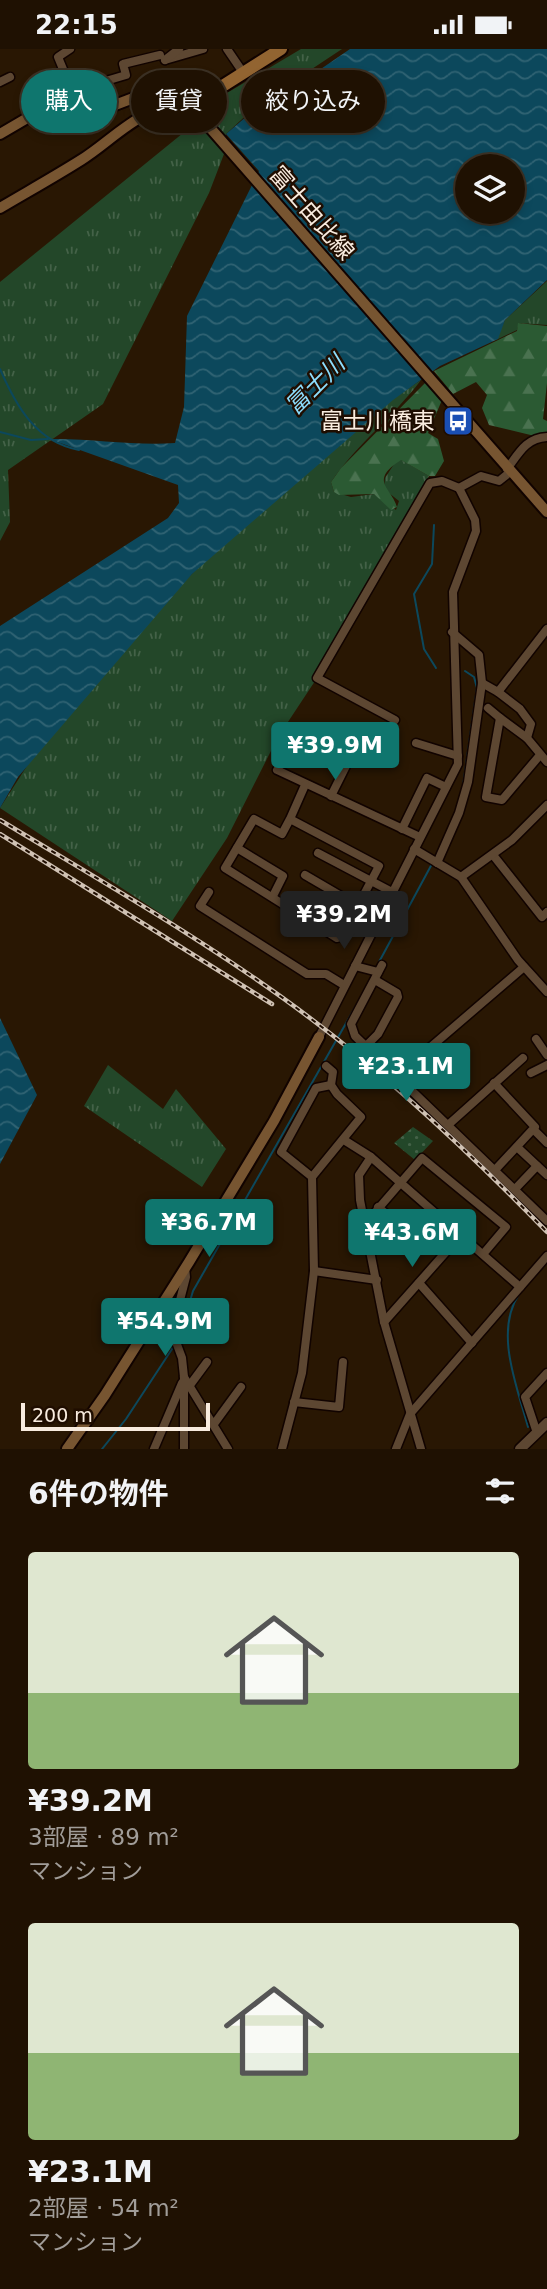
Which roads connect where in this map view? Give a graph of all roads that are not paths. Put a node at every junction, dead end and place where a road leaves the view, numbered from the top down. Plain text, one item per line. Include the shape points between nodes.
1 (70, 49) edge
2 (179, 49) edge
3 (203, 49) edge
4 (226, 49) edge
5 (281, 49) edge
6 (161, 54) edge
7 (63, 70) edge
8 (241, 70) edge
9 (244, 70) edge
10 (10, 77) dead end
11 (117, 78) edge
12 (0, 82) edge
13 (21, 122) edge
14 (131, 123) edge
15 (214, 133) edge
16 (0, 134) edge
17 (0, 208) edge
18 (547, 437) edge
19 (508, 470) junction
20 (459, 488) junction
21 (547, 512) edge
22 (452, 632) junction
23 (546, 632) edge
24 (482, 683) junction
25 (498, 692) junction
26 (488, 708) dead end
27 (500, 718) junction
28 (396, 720) dead end
29 (527, 738) junction
30 (416, 743) dead end
31 (540, 755) junction
32 (458, 756) junction
33 (547, 762) edge
34 (305, 785) junction
35 (446, 787) junction
36 (331, 796) junction
37 (545, 811) edge
38 (289, 819) junction
39 (402, 829) junction
40 (420, 838) junction
41 (237, 849) junction
42 (414, 849) junction
43 (318, 853) dead end
44 (493, 855) junction
45 (437, 863) junction
46 (305, 875) dead end
47 (461, 877) junction
48 (371, 882) junction
49 (209, 892) dead end
50 (392, 892) junction
51 (273, 896) junction
52 (358, 906) junction
53 (545, 918) edge
54 (355, 966) junction
55 (524, 967) junction
56 (378, 972) junction
57 (344, 985) junction
58 (547, 992) edge
59 (319, 1037) joint
60 (536, 1039) dead end
61 (366, 1046) junction
62 (547, 1055) edge
63 (523, 1058) dead end
64 (547, 1065) edge
65 (326, 1066) dead end
66 (531, 1073) dead end
67 (398, 1075) junction
68 (495, 1083) junction
69 (331, 1085) junction
70 (448, 1125) junction
71 (534, 1130) junction
72 (344, 1140) junction
73 (547, 1143) edge
74 (517, 1147) junction
75 (371, 1157) junction
76 (537, 1166) junction
77 (495, 1170) junction
78 (547, 1175) edge
79 (312, 1177) junction
80 (399, 1182) junction
81 (516, 1188) junction
82 (377, 1207) junction
83 (547, 1221) edge
84 (446, 1223) junction
85 (365, 1224) junction
86 (461, 1235) junction
87 (484, 1253) junction
88 (546, 1259) edge
89 (185, 1268) junction
90 (314, 1271) junction
91 (377, 1280) junction
92 (419, 1283) junction
93 (520, 1287) junction
94 (384, 1322) junction
95 (472, 1343) junction
96 (207, 1361) dead end
97 (343, 1362) dead end
98 (547, 1373) edge
99 (184, 1377) junction
100 (190, 1385) junction
101 (241, 1387) dead end
102 (294, 1402) junction
103 (410, 1414) junction
104 (547, 1423) edge
105 (214, 1424) junction
106 (537, 1433) junction
107 (67, 1449) edge
108 (154, 1449) edge
109 (184, 1449) edge
110 (228, 1449) edge
111 (282, 1449) edge
112 (396, 1449) edge
113 (421, 1449) edge
114 (521, 1449) edge

1 - 7 street via 58,57
2 - 6 street
3 - 6 street via 174,60
4 - 8 street
5 - 9 main road
6 - 11 street via 123,64 126,75
10 - 12 street
13 - 16 main road
14 - 17 main road via 83,159
15 - 19 main road, 富士由比線
18 - 19 street via 526,443
19 - 20 street via 499,481 481,476
19 - 21 main road, 富士由比線
20 - 22 street via 476,531 453,592
20 - 28 street via 442,481 430,483 317,678
22 - 24 street via 479,655
22 - 32 street
23 - 25 street
24 - 25 street
24 - 45 street via 468,782
25 - 29 street via 531,724
26 - 27 street
27 - 29 street
27 - 31 street via 486,797 502,800
29 - 31 street
30 - 32 street
31 - 33 street
32 - 35 street
34 - 36 street
34 - 36 street via 277,770 301,731 351,756
34 - 38 street
35 - 39 street via 427,778
35 - 40 street
36 - 39 street
37 - 44 street
38 - 41 street via 282,834 254,819
38 - 48 street via 379,866
39 - 40 street
40 - 42 street
41 - 51 street via 283,876
41 - 51 street via 225,867
42 - 45 street
42 - 50 street
43 - 48 street
44 - 47 street
44 - 53 street
45 - 47 street
46 - 52 street
47 - 55 street
48 - 50 street
48 - 52 street
49 - 57 street via 201,906 205,909 307,974 326,974
50 - 54 street
51 - 52 street via 337,938
54 - 56 street
54 - 57 street
55 - 58 street
55 - 67 street
56 - 61 street via 351,1024 355,1037
56 - 61 street via 398,997
57 - 59 street
59 - 89 main road
60 - 62 street
61 - 67 street
63 - 68 street
64 - 66 street
65 - 69 street via 332,1072
67 - 70 street
68 - 70 street
68 - 71 street
69 - 72 street via 361,1117
69 - 79 street via 316,1088 281,1153
70 - 77 street
71 - 73 street
71 - 74 street
72 - 75 street
72 - 79 street
74 - 76 street
74 - 77 street
75 - 80 street
75 - 85 street via 359,1175
76 - 78 street
76 - 81 street
77 - 81 street
79 - 90 street
80 - 82 street
80 - 84 street
80 - 87 street via 422,1158 506,1227
81 - 83 street
82 - 84 street via 426,1247
82 - 85 street
84 - 86 street
85 - 91 street
86 - 87 street
86 - 92 street
87 - 93 street
88 - 93 street
89 - 99 street via 172,1331
89 - 107 main road
90 - 91 street
90 - 102 street via 302,1373
91 - 94 street
92 - 94 street
92 - 95 street
93 - 95 street
94 - 103 street
95 - 103 street
96 - 100 street
97 - 102 street via 339,1408
98 - 106 street via 525,1397
99 - 100 street
99 - 108 street
99 - 109 street
100 - 105 street
101 - 105 street
102 - 111 street
103 - 112 street
103 - 113 street
104 - 106 street
105 - 110 street
106 - 114 street

